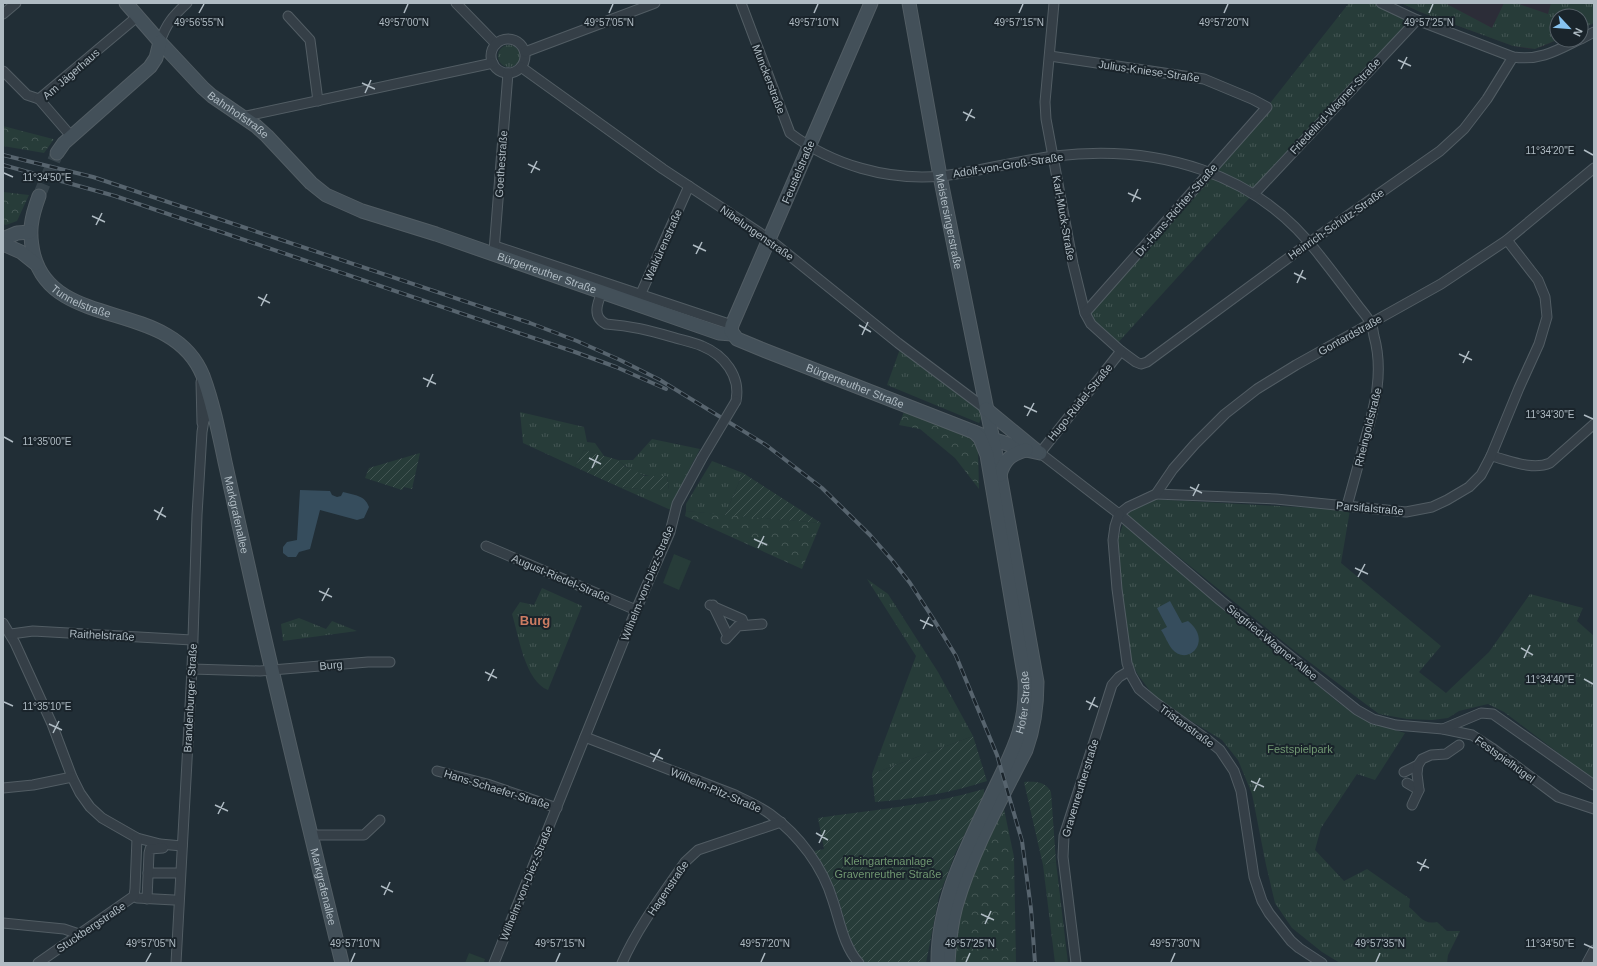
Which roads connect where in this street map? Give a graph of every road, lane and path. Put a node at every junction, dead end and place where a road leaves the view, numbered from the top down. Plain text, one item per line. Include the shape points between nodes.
1 (16, 3) edge
2 (126, 3) edge
3 (187, 3) edge
4 (456, 3) edge
5 (655, 3) edge
6 (741, 3) edge
7 (871, 3) edge
8 (909, 3) edge
9 (1054, 3) edge
10 (1381, 3) edge
11 (3, 14) edge
12 (138, 16) junction
13 (288, 16) dead end
14 (1417, 20) junction
15 (160, 42) junction
16 (496, 44) junction
17 (1560, 48) edge
18 (525, 52) junction
19 (1050, 56) junction
20 (1514, 57) junction
21 (493, 63) junction
22 (521, 67) junction
23 (3, 71) edge
24 (508, 73) junction
25 (39, 99) junction
26 (318, 101) junction
27 (1267, 107) joint
28 (242, 116) junction
29 (71, 136) junction
30 (808, 147) junction
31 (57, 153) tunnel mouth
32 (1053, 156) junction
33 (1594, 168) edge
34 (1210, 171) junction
35 (940, 176) junction
36 (689, 186) junction
37 (1254, 194) junction
38 (39, 196) tunnel mouth
39 (362, 211) joint
40 (30, 235) junction
41 (769, 239) junction
42 (1507, 240) junction
43 (3, 241) edge
44 (1310, 242) junction
45 (494, 250) junction
46 (36, 264) junction
47 (602, 292) junction
48 (639, 300) junction
49 (1085, 313) junction
50 (1371, 324) junction
51 (734, 333) junction
52 (1121, 351) junction
53 (1136, 362) joint
54 (198, 366) junction
55 (212, 409) junction
56 (986, 409) junction
57 (1594, 424) edge
58 (202, 432) junction
59 (974, 432) junction
60 (1018, 435) junction
61 (992, 439) junction
62 (1006, 444) junction
63 (1026, 450) junction
64 (1040, 453) junction
65 (1491, 456) junction
66 (1000, 475) junction
67 (1156, 494) junction
68 (1347, 506) junction
69 (1119, 514) junction
70 (486, 546) dead end
71 (636, 610) junction
72 (3, 623) edge
73 (762, 624) dead end
74 (744, 625) junction
75 (11, 634) junction
76 (192, 640) junction
77 (390, 662) dead end
78 (192, 669) junction
79 (272, 670) junction
80 (1129, 671) junction
81 (1444, 729) junction
82 (586, 737) junction
83 (1459, 746) dead end
84 (1418, 765) junction
85 (437, 771) dead end
86 (1404, 772) dead end
87 (72, 777) junction
88 (1407, 783) dead end
89 (1594, 785) edge
90 (3, 788) edge
91 (1419, 790) junction
92 (1412, 805) dead end
93 (1591, 806) edge
94 (557, 808) junction
95 (380, 820) dead end
96 (780, 822) junction
97 (311, 835) junction
98 (137, 838) junction
99 (178, 848) junction
100 (148, 873) junction
101 (176, 873) dead end
102 (141, 899) junction
103 (174, 900) dead end
104 (127, 909) dead end
105 (3, 923) edge
106 (79, 934) junction
107 (1594, 950) edge
108 (940, 961) edge
109 (38, 963) edge
110 (176, 963) edge
111 (342, 963) edge
112 (494, 963) edge
113 (622, 963) edge
114 (859, 963) edge
115 (1076, 963) edge
116 (1322, 963) edge
117 (1587, 963) edge

1 - 11 street
2 - 12 main road, Bahnhofstraße
3 - 15 street via 173,16
4 - 16 street
5 - 18 street
6 - 30 street, Munckerstraße via 790,133
7 - 30 main road, Feustelstraße
8 - 35 main road, Meistersingerstraße
9 - 19 street, Karl-Muck-Straße
10 - 14 street
12 - 15 main road, Bahnhofstraße
12 - 25 street, Am Jägerhaus
13 - 26 street via 310,40
14 - 20 street
14 - 37 street, Friedelind-Wagner-Straße
15 - 28 main road, Bahnhofstraße via 208,92
15 - 29 main road via 156,58 150,67
16 - 18 street via 504,40 513,40 520,44
16 - 21 street via 492,52
17 - 20 street via 1542,56 1524,59
18 - 22 street
19 - 27 street, Julius-Kniese-Straße via 1204,79
19 - 32 street, Karl-Muck-Straße via 1045,102
20 - 44 street, Heinrich-Schütz-Straße via 1464,129 1440,151
21 - 24 street via 500,71
21 - 26 street
22 - 24 street
22 - 36 street, Nibelungenstraße
23 - 25 street via 27,95
24 - 45 street, Goethestraße
25 - 29 street, Am Jägerhaus
26 - 28 street
27 - 34 street, Dr.-Hans-Richter-Straße
28 - 39 main road, Bahnhofstraße via 267,136 311,183 326,195
29 - 31 main road
30 - 35 street, Adolf-von-Groß-Straße via 853,166 879,173
30 - 41 main road, Feustelstraße
32 - 34 street, Adolf-von-Groß-Straße via 1122,154 1180,162
32 - 35 street, Adolf-von-Groß-Straße
32 - 49 street, Karl-Muck-Straße
33 - 42 street, Gontardstraße
34 - 37 street, Adolf-von-Groß-Straße
34 - 49 street, Dr.-Hans-Richter-Straße
35 - 56 main road, Meistersingerstraße
36 - 41 street, Nibelungenstraße
36 - 48 street, Walkürenstraße
37 - 44 street, Adolf-von-Groß-Straße via 1285,217
38 - 40 main road, Tunnelstraße
39 - 45 main road, Bürgerreuther Straße
40 - 43 main road via 17,233
40 - 46 main road, Tunnelstraße
41 - 51 main road, Feustelstraße
41 - 56 street, Nibelungenstraße via 898,343
42 - 50 street, Gontardstraße via 1441,284
42 - 65 street, Parsifalstraße via 1538,280 1545,297 1546,317 1539,344
43 - 46 main road
44 - 50 street, Adolf-von-Groß-Straße
44 - 53 street, Heinrich-Schütz-Straße via 1147,362
45 - 47 main road, Bürgerreuther Straße
45 - 48 street, Bürgerreuther Straße via 520,253
46 - 54 main road, Tunnelstraße via 43,277 63,296 79,304 159,330 178,343
47 - 48 main road, Bürgerreuther Straße
47 - 71 street, Wilhelm-von-Diez-Straße, bridge via 597,308 598,317 603,322 640,327 702,346 726,362 737,387 736,401 677,504 670,532
48 - 51 main road, Bürgerreuther Straße via 719,333
49 - 52 street, Karl-Muck-Straße via 1091,324
50 - 67 street, Gontardstraße via 1257,389 1225,414 1173,469
50 - 68 street, Rheingoldstraße via 1380,368 1378,390
51 - 59 main road, Bürgerreuther Straße
52 - 53 street, Karl-Muck-Straße
52 - 64 street, Hugo-Rüdel-Straße
54 - 55 main road, Markgrafenallee
54 - 58 street, Brandenburger Straße
55 - 58 street, Brandenburger Straße via 204,420
55 - 79 main road, Markgrafenallee
56 - 60 main road
56 - 61 main road, Meistersingerstraße
57 - 65 street via 1550,463 1543,466
58 - 76 street, Brandenburger Straße
59 - 61 main road, Bürgerreuther Straße
59 - 108 main road, Hofer Straße via 980,438 987,455 1025,680 1025,712 1016,745 961,860 947,899 940,932
60 - 62 main road
60 - 64 main road
61 - 62 main road, Bürgerreuther Straße
61 - 66 main road, Hofer Straße
62 - 63 main road, Bürgerreuther Straße
63 - 64 main road, Bürgerreuther Straße
63 - 66 main road via 1006,459
64 - 69 street
65 - 68 street, Parsifalstraße via 1476,481 1432,507 1406,512
66 - 108 main road, Hofer Straße via 1037,682 1037,701 1026,750 968,869 956,907 950,938
67 - 68 street, Parsifalstraße via 1276,499
67 - 69 street
69 - 80 street, Tristanstraße via 1113,540
69 - 81 street, Siegfried-Wagner-Allee via 1221,601 1357,710 1373,719 1396,725
70 - 71 street, August-Riedel-Straße
71 - 82 street, Wilhelm-von-Diez-Straße
72 - 75 street
73 - 74 street
74 - 74 street via 742,619 712,605 727,637 738,626
75 - 76 street, Raithelstraße via 33,631
75 - 87 street via 52,724
76 - 78 street, Brandenburger Straße
77 - 79 street, Burg
78 - 79 street
78 - 99 street, Brandenburger Straße
79 - 97 main road, Markgrafenallee
80 - 115 street, Gravenreutherstraße via 1117,678 1112,685 1064,836 1063,857
80 - 116 street, Tristanstraße via 1139,689 1209,740 1228,762 1241,791 1254,877 1262,901 1291,941
81 - 89 street via 1481,712 1493,714
81 - 93 street, Festspielhügel via 1472,735 1558,797
82 - 94 street, Wilhelm-von-Diez-Straße
82 - 96 street, Wilhelm-Pitz-Straße via 735,795
83 - 84 street via 1446,754 1431,755 1422,759
84 - 86 street
84 - 91 street
85 - 94 street, Hans-Schaefer-Straße via 486,784
87 - 90 street
87 - 98 street via 90,807 102,818
88 - 91 street
91 - 92 street
94 - 112 street, Wilhelm-von-Diez-Straße
95 - 97 street, Markgrafenallee via 364,835
96 - 113 street, Hagenstraße via 698,850 684,862
96 - 114 street, Wilhelm-Pitz-Straße via 809,852 823,875 844,938
97 - 111 main road, Markgrafenallee
98 - 99 street
98 - 106 street, Stuckbergstraße via 134,896
99 - 100 street via 159,847 150,850
99 - 110 street, Brandenburger Straße
100 - 101 street
100 - 102 street
102 - 103 street
102 - 104 street
105 - 106 street via 64,929
106 - 109 street, Stuckbergstraße
107 - 117 street

